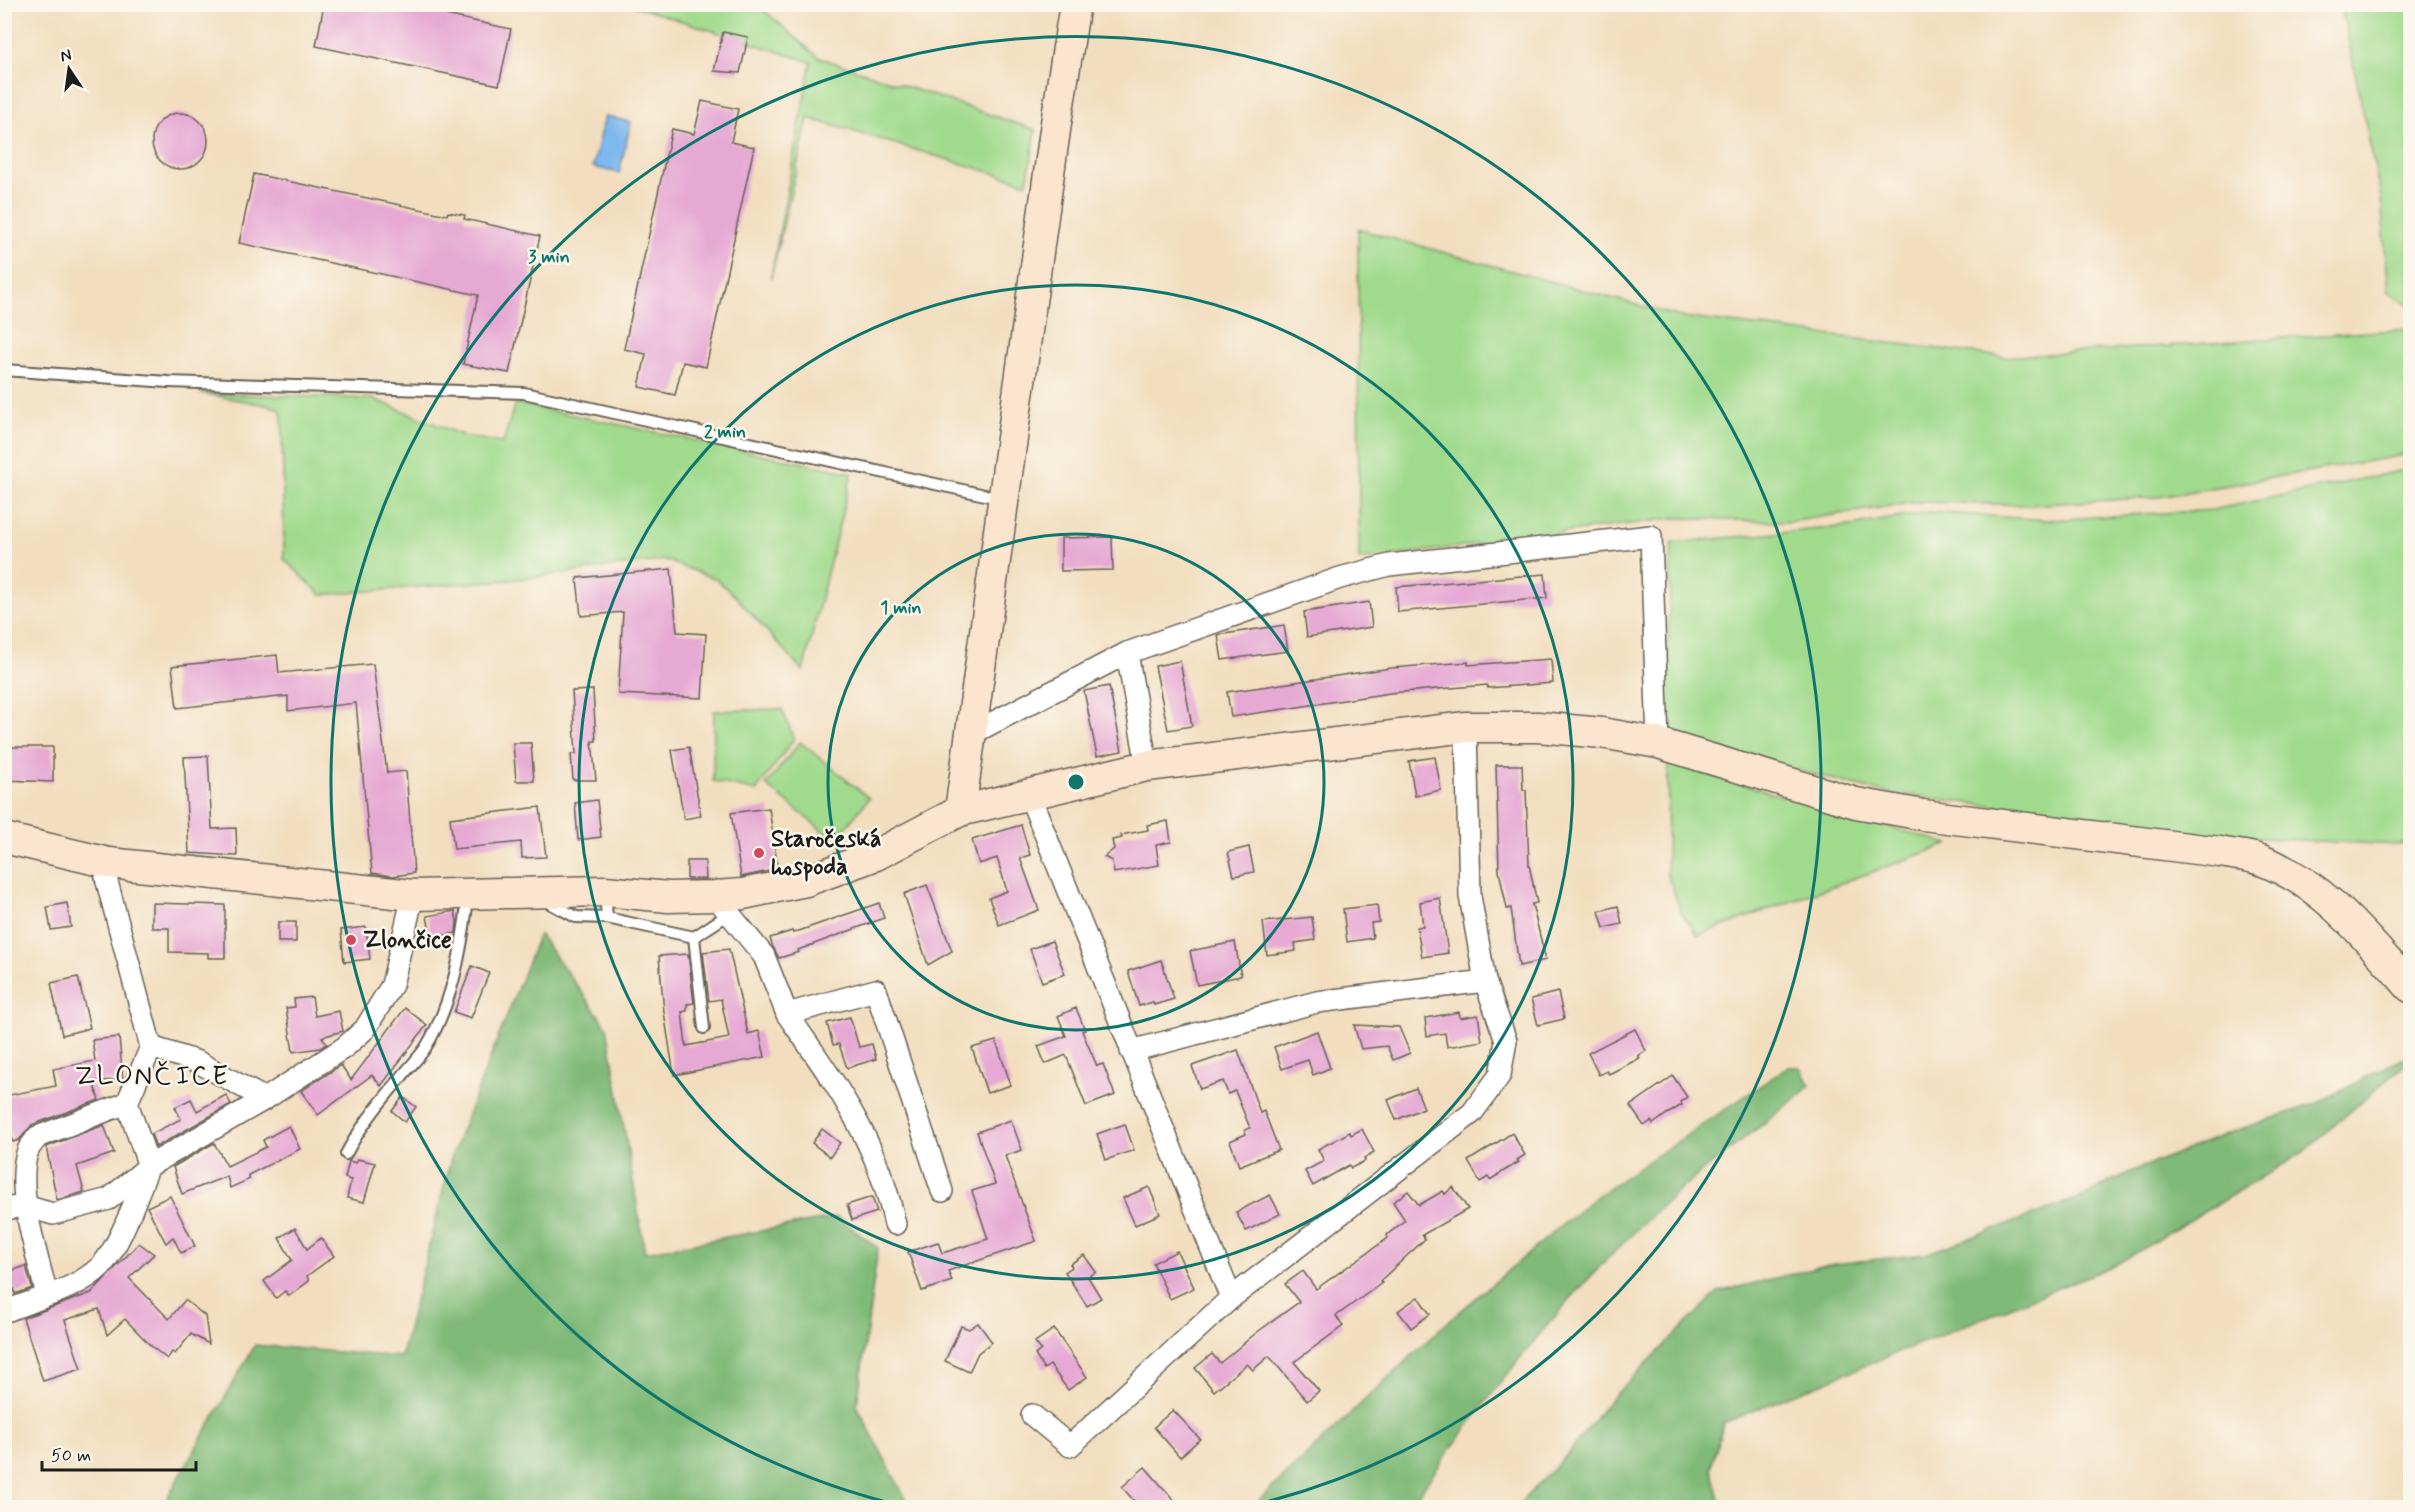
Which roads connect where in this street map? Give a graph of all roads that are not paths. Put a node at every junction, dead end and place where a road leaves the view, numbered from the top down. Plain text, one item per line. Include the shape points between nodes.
1 (1075, 4) edge
2 (4, 370) edge
3 (1003, 499) junction
4 (1127, 653) junction
5 (1466, 727) junction
6 (970, 734) junction
7 (1658, 743) junction
8 (1147, 766) junction
9 (1029, 795) junction
10 (960, 811) junction
11 (4, 838) edge
12 (109, 863) junction
13 (468, 894) junction
14 (413, 895) junction
15 (606, 905) junction
16 (722, 905) junction
17 (694, 937) junction
18 (1485, 981) junction
19 (2410, 987) edge
20 (787, 1014) junction
21 (704, 1028) dead end
22 (151, 1047) junction
23 (1131, 1051) junction
24 (265, 1099) junction
25 (127, 1103) junction
26 (346, 1154) dead end
27 (149, 1166) junction
28 (942, 1191) dead end
29 (15, 1208) edge
30 (895, 1224) dead end
31 (47, 1295) junction
32 (1231, 1298) junction
33 (9, 1310) dead end
34 (1032, 1415) dead end

1 - 3 street
2 - 3 lane via 168,382 524,393
3 - 6 street
4 - 6 street
4 - 7 street via 1340,578 1389,565 1651,536
4 - 8 street
5 - 7 street via 1538,727
5 - 8 street
5 - 18 street via 1470,896
6 - 10 street
7 - 19 street via 1856,803 1946,819 2259,859 2293,874 2335,905
8 - 9 street
9 - 10 street
9 - 23 street
10 - 16 street via 876,855 806,880 743,894
11 - 12 street
12 - 14 street
12 - 22 street via 106,878
13 - 14 street
13 - 15 street via 533,893
13 - 26 lane via 464,932 441,1018 425,1048
14 - 24 street via 392,985 365,1029 345,1047
15 - 16 street via 668,897
15 - 17 lane
16 - 17 lane
16 - 20 street via 764,956
17 - 21 lane
18 - 23 street via 1317,1002
18 - 32 street via 1506,1041 1500,1075 1472,1113
20 - 28 street via 876,990
20 - 30 street via 867,1137 888,1192
22 - 24 street via 198,1062
22 - 25 street
23 - 32 street
24 - 27 street
25 - 27 street
25 - 29 street via 38,1137 29,1148
27 - 29 street via 109,1199 53,1214
27 - 31 street via 115,1246 102,1265
29 - 31 street
31 - 33 street
32 - 34 street via 1070,1446

